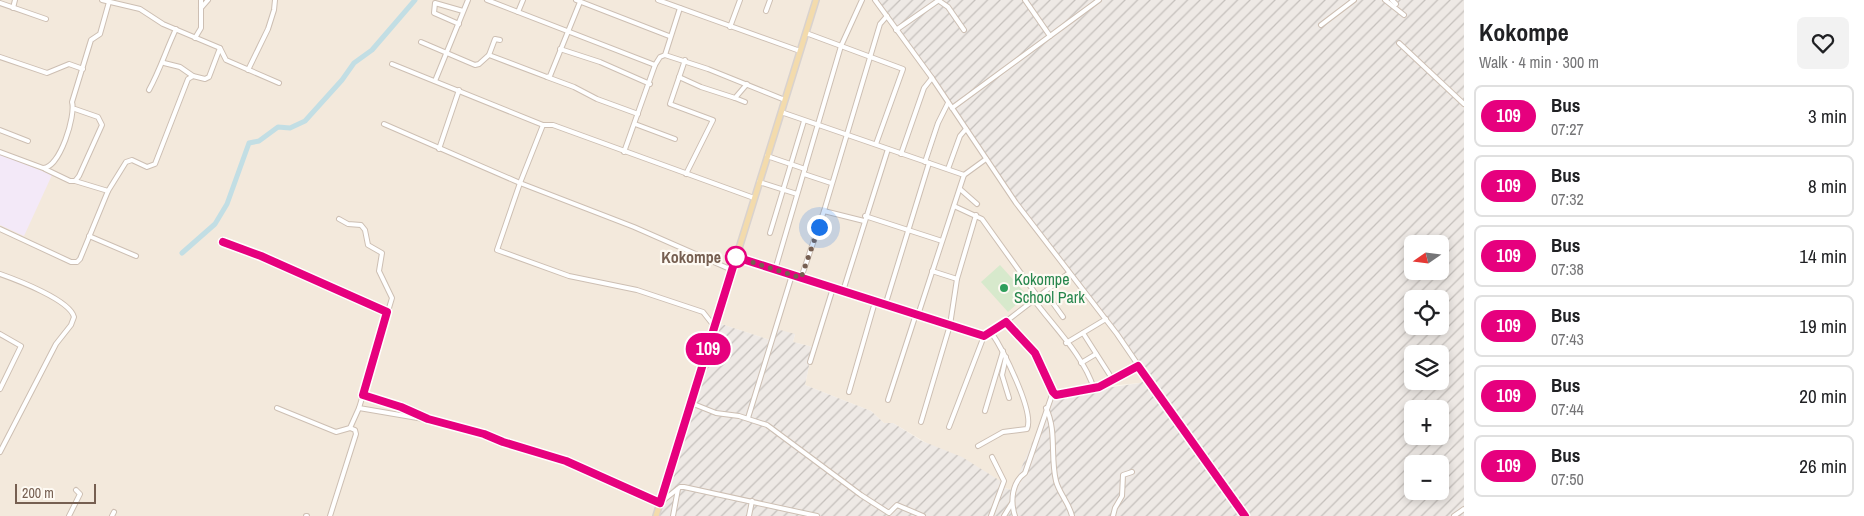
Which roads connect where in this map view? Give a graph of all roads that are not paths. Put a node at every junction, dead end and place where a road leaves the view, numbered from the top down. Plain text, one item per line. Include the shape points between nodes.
1 (15, 0) edge
2 (102, 0) edge
3 (201, 0) edge
4 (208, 0) edge
5 (275, 0) edge
6 (468, 0) edge
7 (487, 0) edge
8 (522, 0) edge
9 (658, 0) edge
10 (740, 0) edge
11 (770, 0) edge
12 (816, 0) edge
13 (862, 0) edge
14 (875, 0) edge
15 (939, 0) edge
16 (1025, 0) edge
17 (1099, 0) edge
18 (1354, 0) edge
19 (1385, 0) edge
20 (1392, 0) edge
21 (578, 1) edge
22 (109, 2) junction
23 (0, 3) edge
24 (1396, 4) dead end
25 (13, 8) junction
26 (201, 8) junction
27 (680, 8) junction
28 (463, 11) junction
29 (518, 12) junction
30 (766, 12) dead end
31 (1404, 15) dead end
32 (887, 16) junction
33 (46, 19) dead end
34 (458, 24) junction
35 (1321, 25) dead end
36 (730, 27) junction
37 (176, 29) junction
38 (896, 30) junction
39 (964, 30) dead end
40 (567, 32) junction
41 (806, 33) junction
42 (669, 36) junction
43 (1050, 36) junction
44 (195, 38) junction
45 (500, 40) dead end
46 (421, 42) dead end
47 (1399, 43) dead end
48 (841, 46) junction
49 (220, 48) junction
50 (560, 49) junction
51 (800, 51) junction
52 (446, 52) junction
53 (488, 55) junction
54 (665, 55) junction
55 (870, 56) junction
56 (0, 57) edge
57 (685, 60) junction
58 (164, 64) junction
59 (392, 64) dead end
60 (655, 65) junction
61 (83, 70) junction
62 (248, 70) junction
63 (193, 76) junction
64 (547, 77) junction
65 (679, 77) junction
66 (932, 78) junction
67 (435, 81) junction
68 (279, 83) dead end
69 (650, 84) junction
70 (747, 84) junction
71 (149, 90) dead end
72 (459, 90) junction
73 (735, 98) junction
74 (785, 100) junction
75 (745, 102) dead end
76 (948, 103) junction
77 (1464, 104) edge
78 (952, 108) junction
79 (75, 109) junction
80 (781, 112) junction
81 (638, 114) junction
82 (804, 121) junction
83 (384, 124) dead end
84 (635, 124) junction
85 (543, 125) junction
86 (818, 126) junction
87 (966, 129) junction
88 (0, 130) edge
89 (846, 135) junction
90 (675, 139) dead end
91 (28, 142) dead end
92 (876, 144) junction
93 (439, 149) junction
94 (888, 150) junction
95 (0, 152) edge
96 (624, 152) junction
97 (901, 154) junction
98 (767, 156) junction
99 (986, 159) junction
100 (927, 162) junction
101 (791, 164) junction
102 (45, 169) junction
103 (948, 169) junction
104 (805, 172) junction
105 (686, 174) junction
106 (964, 175) junction
107 (74, 181) junction
108 (758, 182) junction
109 (520, 183) junction
110 (831, 184) junction
111 (783, 189) junction
112 (960, 189) junction
113 (108, 191) junction
114 (797, 194) junction
115 (754, 198) junction
116 (977, 204) dead end
117 (954, 206) junction
118 (824, 211) junction
119 (976, 215) junction
120 (865, 216) junction
121 (339, 219) dead end
122 (864, 221) junction
123 (0, 229) edge
124 (910, 230) junction
125 (770, 233) dead end
126 (89, 236) junction
127 (942, 241) junction
128 (223, 242) dead end
129 (136, 256) dead end
130 (736, 257) junction
131 (732, 270) junction
132 (775, 270) junction
133 (932, 272) junction
134 (1069, 273) junction
135 (0, 274) edge
136 (792, 275) junction
137 (801, 278) junction
138 (957, 279) junction
139 (833, 288) junction
140 (843, 291) junction
141 (1045, 292) junction
142 (1036, 299) junction
143 (875, 302) junction
144 (885, 306) junction
145 (387, 312) junction
146 (917, 315) junction
147 (1062, 317) dead end
148 (1106, 319) junction
149 (1006, 322) junction
150 (950, 325) junction
151 (714, 326) junction
152 (991, 332) junction
153 (1083, 333) junction
154 (0, 334) edge
155 (984, 336) junction
156 (1066, 343) junction
157 (1003, 350) junction
158 (1096, 354) junction
159 (1006, 356) junction
160 (810, 362) dead end
161 (1081, 363) junction
162 (1138, 366) junction
163 (1000, 370) junction
164 (1113, 380) junction
165 (0, 389) edge
166 (1094, 389) junction
167 (849, 392) dead end
168 (1053, 392) junction
169 (363, 395) junction
170 (1009, 398) dead end
171 (888, 400) dead end
172 (691, 403) junction
173 (277, 408) dead end
174 (359, 408) junction
175 (1046, 408) junction
176 (985, 411) dead end
177 (748, 418) junction
178 (428, 419) junction
179 (921, 422) dead end
180 (949, 427) dead end
181 (350, 428) junction
182 (978, 446) dead end
183 (0, 452) edge
184 (992, 457) dead end
185 (1132, 472) dead end
186 (678, 489) junction
187 (76, 490) dead end
188 (752, 501) junction
189 (660, 503) junction
190 (1012, 503) junction
191 (1464, 509) edge
192 (69, 516) edge
193 (330, 516) edge
194 (656, 516) edge
195 (673, 516) edge
196 (749, 516) edge
197 (817, 516) edge
198 (922, 516) edge
199 (991, 516) edge
200 (1004, 516) edge
201 (1015, 516) edge
202 (1072, 516) edge
203 (1114, 516) edge
204 (1245, 516) edge
205 (1454, 516) edge

1 - 25 street
2 - 22 street
3 - 26 street
4 - 26 street
5 - 62 street via 268,30
6 - 28 street
7 - 29 street
8 - 29 street
9 - 27 street
10 - 36 street
11 - 30 street
12 - 41 main road
13 - 48 street
14 - 32 street
15 - 38 street
15 - 39 street
16 - 43 street
17 - 43 street
18 - 35 street
19 - 31 street
20 - 24 street
21 - 40 street
21 - 42 street
22 - 37 street via 140,9
22 - 61 street via 100,34 91,40
23 - 25 street
25 - 33 street
26 - 44 street via 201,28
27 - 36 street
27 - 42 street
28 - 34 street
28 - 34 street via 435,4 434,14
29 - 40 street
32 - 38 street
32 - 55 street via 880,24
34 - 52 street
36 - 51 street
37 - 44 street
37 - 58 street via 164,55
38 - 66 street
40 - 50 street
40 - 60 street
41 - 48 street
41 - 51 main road
42 - 54 street
43 - 78 street
44 - 49 street
45 - 53 street via 495,39
46 - 52 street
47 - 77 street
48 - 55 street
48 - 86 street
49 - 62 street via 226,60
49 - 63 street via 209,76 205,79
50 - 64 street
50 - 69 street
51 - 74 main road
52 - 53 street via 475,64
52 - 67 street
53 - 64 street
54 - 57 street
54 - 60 street
55 - 89 street
55 - 92 street via 903,69
56 - 61 street via 47,73 69,64
57 - 65 street
57 - 70 street
58 - 63 street via 180,67
58 - 71 street
59 - 67 street
60 - 69 street
61 - 79 street via 72,102
62 - 68 street
63 - 113 street via 188,79 155,164 147,167 132,160 126,162
64 - 81 street via 574,86 596,100
65 - 73 street
65 - 105 street via 670,101 672,106 713,120
66 - 76 street
66 - 97 street via 924,88
67 - 72 street
69 - 81 street
70 - 73 street
70 - 74 street
72 - 85 street
72 - 93 street
73 - 75 street
74 - 80 main road
76 - 78 street
76 - 100 street via 938,123
78 - 87 street
79 - 102 street via 63,148
79 - 107 street via 98,117 102,125
80 - 82 street
80 - 98 main road
81 - 84 street
82 - 86 street
82 - 101 street
83 - 93 street
84 - 90 street
84 - 96 street
85 - 96 street
85 - 109 street
86 - 89 street
86 - 104 street
87 - 99 street
87 - 103 street via 960,136
88 - 91 street
89 - 92 street
89 - 110 street
92 - 94 street
93 - 109 street
94 - 97 street
94 - 120 street
95 - 102 street
96 - 105 street
97 - 100 street
98 - 101 street
98 - 108 main road
99 - 106 street
99 - 134 street
100 - 103 street
100 - 124 street
101 - 104 street
101 - 111 street
102 - 107 street
103 - 106 street
104 - 110 street
104 - 114 street
105 - 115 street
106 - 112 street
107 - 113 street
108 - 111 street
108 - 115 main road
109 - 131 street via 634,227
109 - 151 street via 496,250 569,276 637,290 703,312
110 - 118 street
111 - 114 street
111 - 125 street
112 - 116 street
112 - 117 street
113 - 126 street
114 - 132 street
115 - 130 main road
117 - 119 street
117 - 127 street
118 - 122 street
118 - 137 street
119 - 138 street
119 - 142 street via 994,234
120 - 122 street
120 - 124 street
121 - 145 street via 361,225 368,245 382,254 379,271 392,298
122 - 140 street
123 - 126 street via 72,262 80,259
124 - 127 street
124 - 144 street
126 - 129 street
127 - 133 street
128 - 145 street
130 - 131 main road
130 - 132 street
131 - 151 main road
132 - 136 street
133 - 138 street
133 - 146 street
134 - 141 street
134 - 148 street
135 - 183 street via 66,305 74,317 56,344
136 - 137 street
136 - 177 street
137 - 139 street
138 - 150 street
139 - 140 street
139 - 160 street
140 - 143 street
141 - 142 street
141 - 147 street
142 - 149 street
142 - 156 street
143 - 144 street
143 - 167 street
144 - 146 street
145 - 169 street
146 - 150 street
146 - 171 street
148 - 153 street
148 - 162 street
149 - 152 street
149 - 168 street via 1035,353
150 - 155 street
150 - 179 street
151 - 172 main road
152 - 155 street
152 - 157 street
153 - 156 street
153 - 158 street
154 - 165 street via 21,346
155 - 180 street
156 - 161 street
157 - 159 street
157 - 163 street
158 - 161 street
158 - 164 street
159 - 163 street
159 - 182 street via 1025,406 1028,428 1003,432
161 - 166 street
162 - 164 street
162 - 204 street
163 - 170 street
163 - 176 street
164 - 166 street
166 - 168 street via 1060,394
168 - 175 street
169 - 174 street
169 - 178 street
172 - 177 street via 716,413
172 - 189 main road
173 - 181 street via 336,432
174 - 178 street
174 - 181 street
175 - 190 street via 1024,473 1018,478
175 - 202 street via 1053,423 1052,456 1056,482
177 - 198 street via 772,428 889,513 897,505
178 - 189 street via 566,461
181 - 193 street via 356,434
184 - 199 street via 1004,481
185 - 203 street via 1124,476 1122,496
186 - 188 street via 684,486
186 - 189 street
186 - 195 street
187 - 192 street via 80,494
188 - 196 street
188 - 197 street
189 - 194 main road
190 - 200 street
190 - 201 street
191 - 205 street

